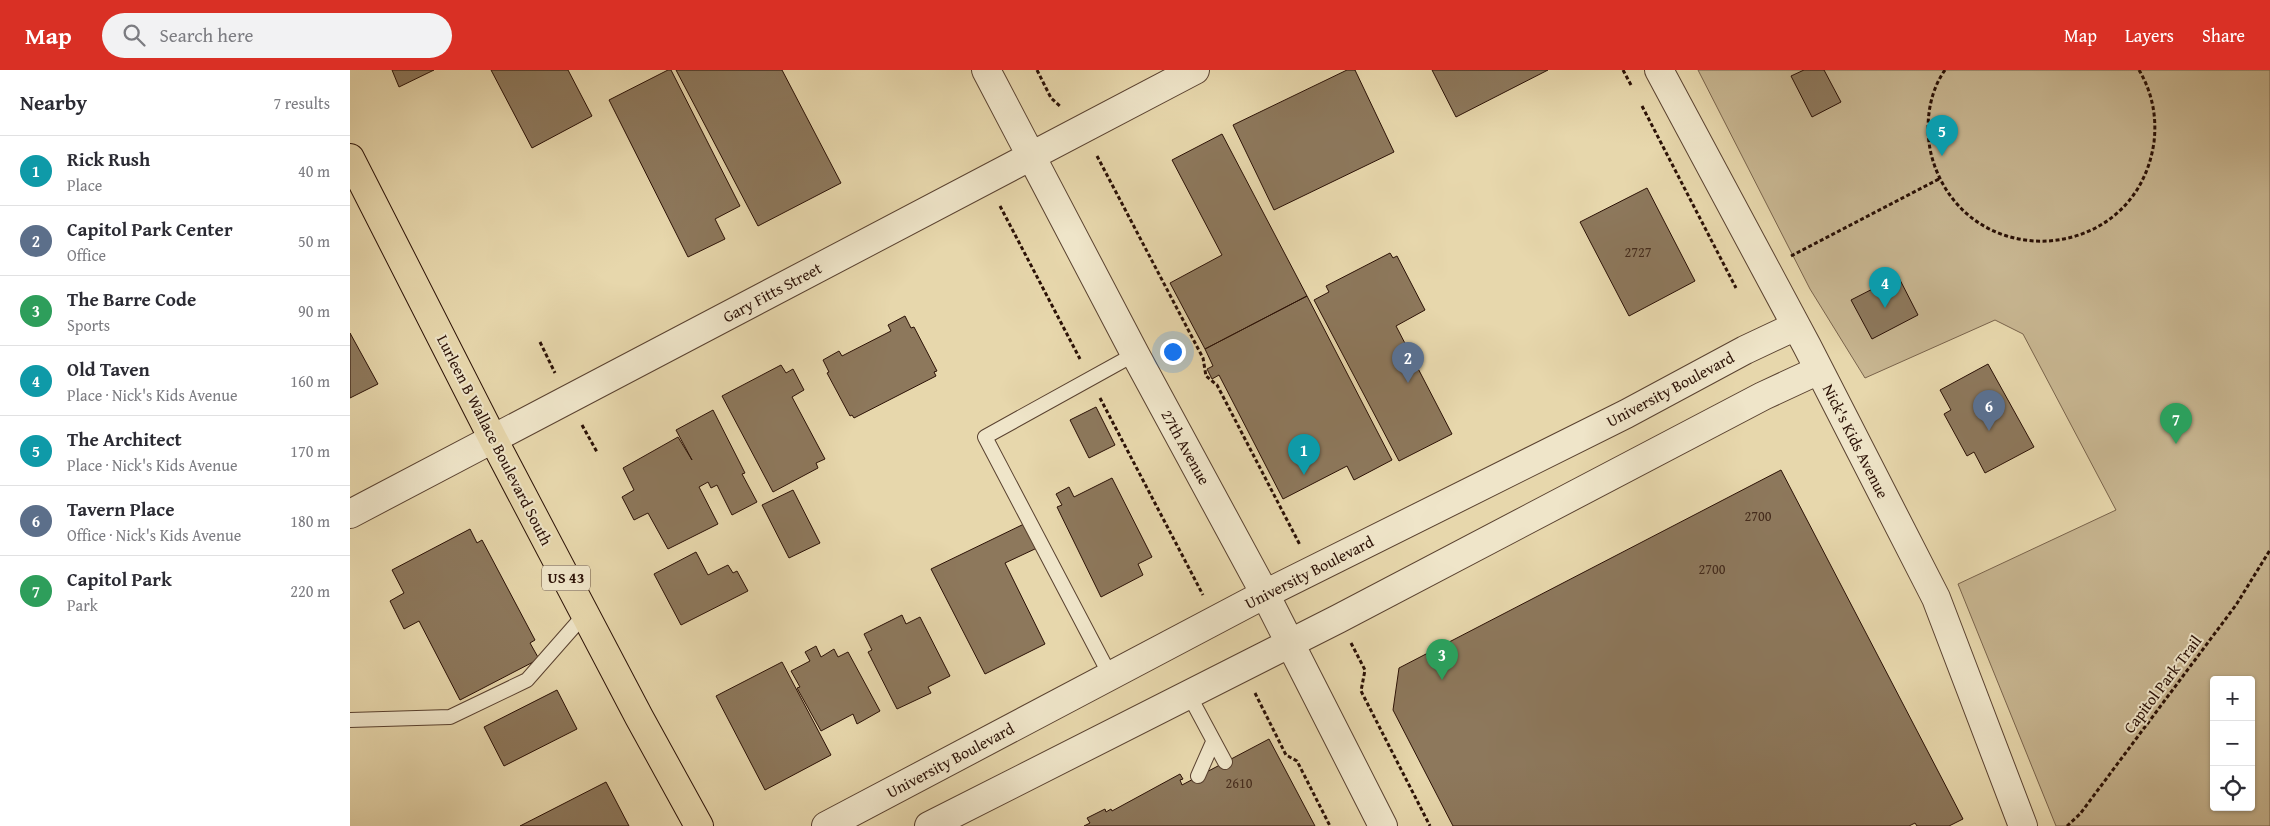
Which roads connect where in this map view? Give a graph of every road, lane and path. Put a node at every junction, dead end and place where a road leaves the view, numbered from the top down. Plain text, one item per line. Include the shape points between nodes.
1 (986, 70) edge
2 (1037, 70) edge
3 (1195, 70) edge
4 (1623, 70) edge
5 (1659, 70) edge
6 (1944, 70) edge
7 (2139, 70) edge
8 (1632, 87) dead end
9 (1641, 105) dead end
10 (1082, 128) junction
11 (1030, 156) junction
12 (350, 158) edge
13 (986, 179) junction
14 (1939, 179) junction
15 (1766, 269) junction
16 (1736, 288) dead end
17 (1796, 326) junction
18 (1135, 354) junction
19 (1820, 370) junction
20 (1090, 377) junction
21 (493, 439) junction
22 (350, 514) edge
23 (2270, 550) edge
24 (1313, 570) junction
25 (1265, 594) junction
26 (585, 614) junction
27 (1220, 618) junction
28 (1338, 619) junction
29 (1288, 644) junction
30 (1247, 665) junction
31 (1110, 676) junction
32 (1189, 695) junction
33 (350, 720) edge
34 (1213, 742) junction
35 (1225, 762) dead end
36 (1198, 776) dead end
37 (700, 826) edge
38 (826, 826) edge
39 (930, 826) edge
40 (1330, 826) edge
41 (1382, 826) edge
42 (1430, 826) edge
43 (2023, 826) edge
44 (2067, 826) edge

1 - 11 street, 27th Avenue
2 - 10 path via 1051,98
3 - 10 street, Gary Fitts Street
4 - 8 path
5 - 15 street, Nick's Kids Avenue
6 - 14 path via 1929,112 1929,146
7 - 14 path via 2149,86 2156,124 2151,162 2134,197 2106,223 2070,239 2031,242 1994,232 1962,210
9 - 16 path
10 - 11 street, Gary Fitts Street
10 - 24 path via 1203,358 1206,376 1217,385
11 - 13 street, Gary Fitts Street
11 - 18 street, 27th Avenue
12 - 21 highway, Lurleen B Wallace Boulevard South / US 43
13 - 20 path
13 - 21 street, Gary Fitts Street
14 - 15 path
15 - 17 street, Nick's Kids Avenue
17 - 19 street, Nick's Kids Avenue
17 - 24 street, University Boulevard
18 - 20 lane
18 - 25 street, 27th Avenue
19 - 28 street via 1763,396
19 - 43 street, Nick's Kids Avenue via 1936,598
20 - 27 path via 1203,596
20 - 31 lane via 985,437
21 - 22 street, Gary Fitts Street
21 - 26 highway, Lurleen B Wallace Boulevard South / US 43
23 - 44 path, Capitol Park Trail via 2236,606 2080,814
24 - 25 street, University Boulevard
25 - 27 street, University Boulevard
25 - 29 street, 27th Avenue
26 - 33 lane via 527,680 450,717
26 - 37 highway, Lurleen B Wallace Boulevard South / US 43
27 - 31 street, University Boulevard
28 - 29 street
28 - 42 path via 1365,670 1361,691
29 - 30 street
29 - 41 street, 27th Avenue
30 - 32 street
30 - 40 path via 1252,689 1261,707 1286,755 1297,761
31 - 38 street, University Boulevard
32 - 34 lane
32 - 39 street
34 - 35 lane
34 - 36 lane

